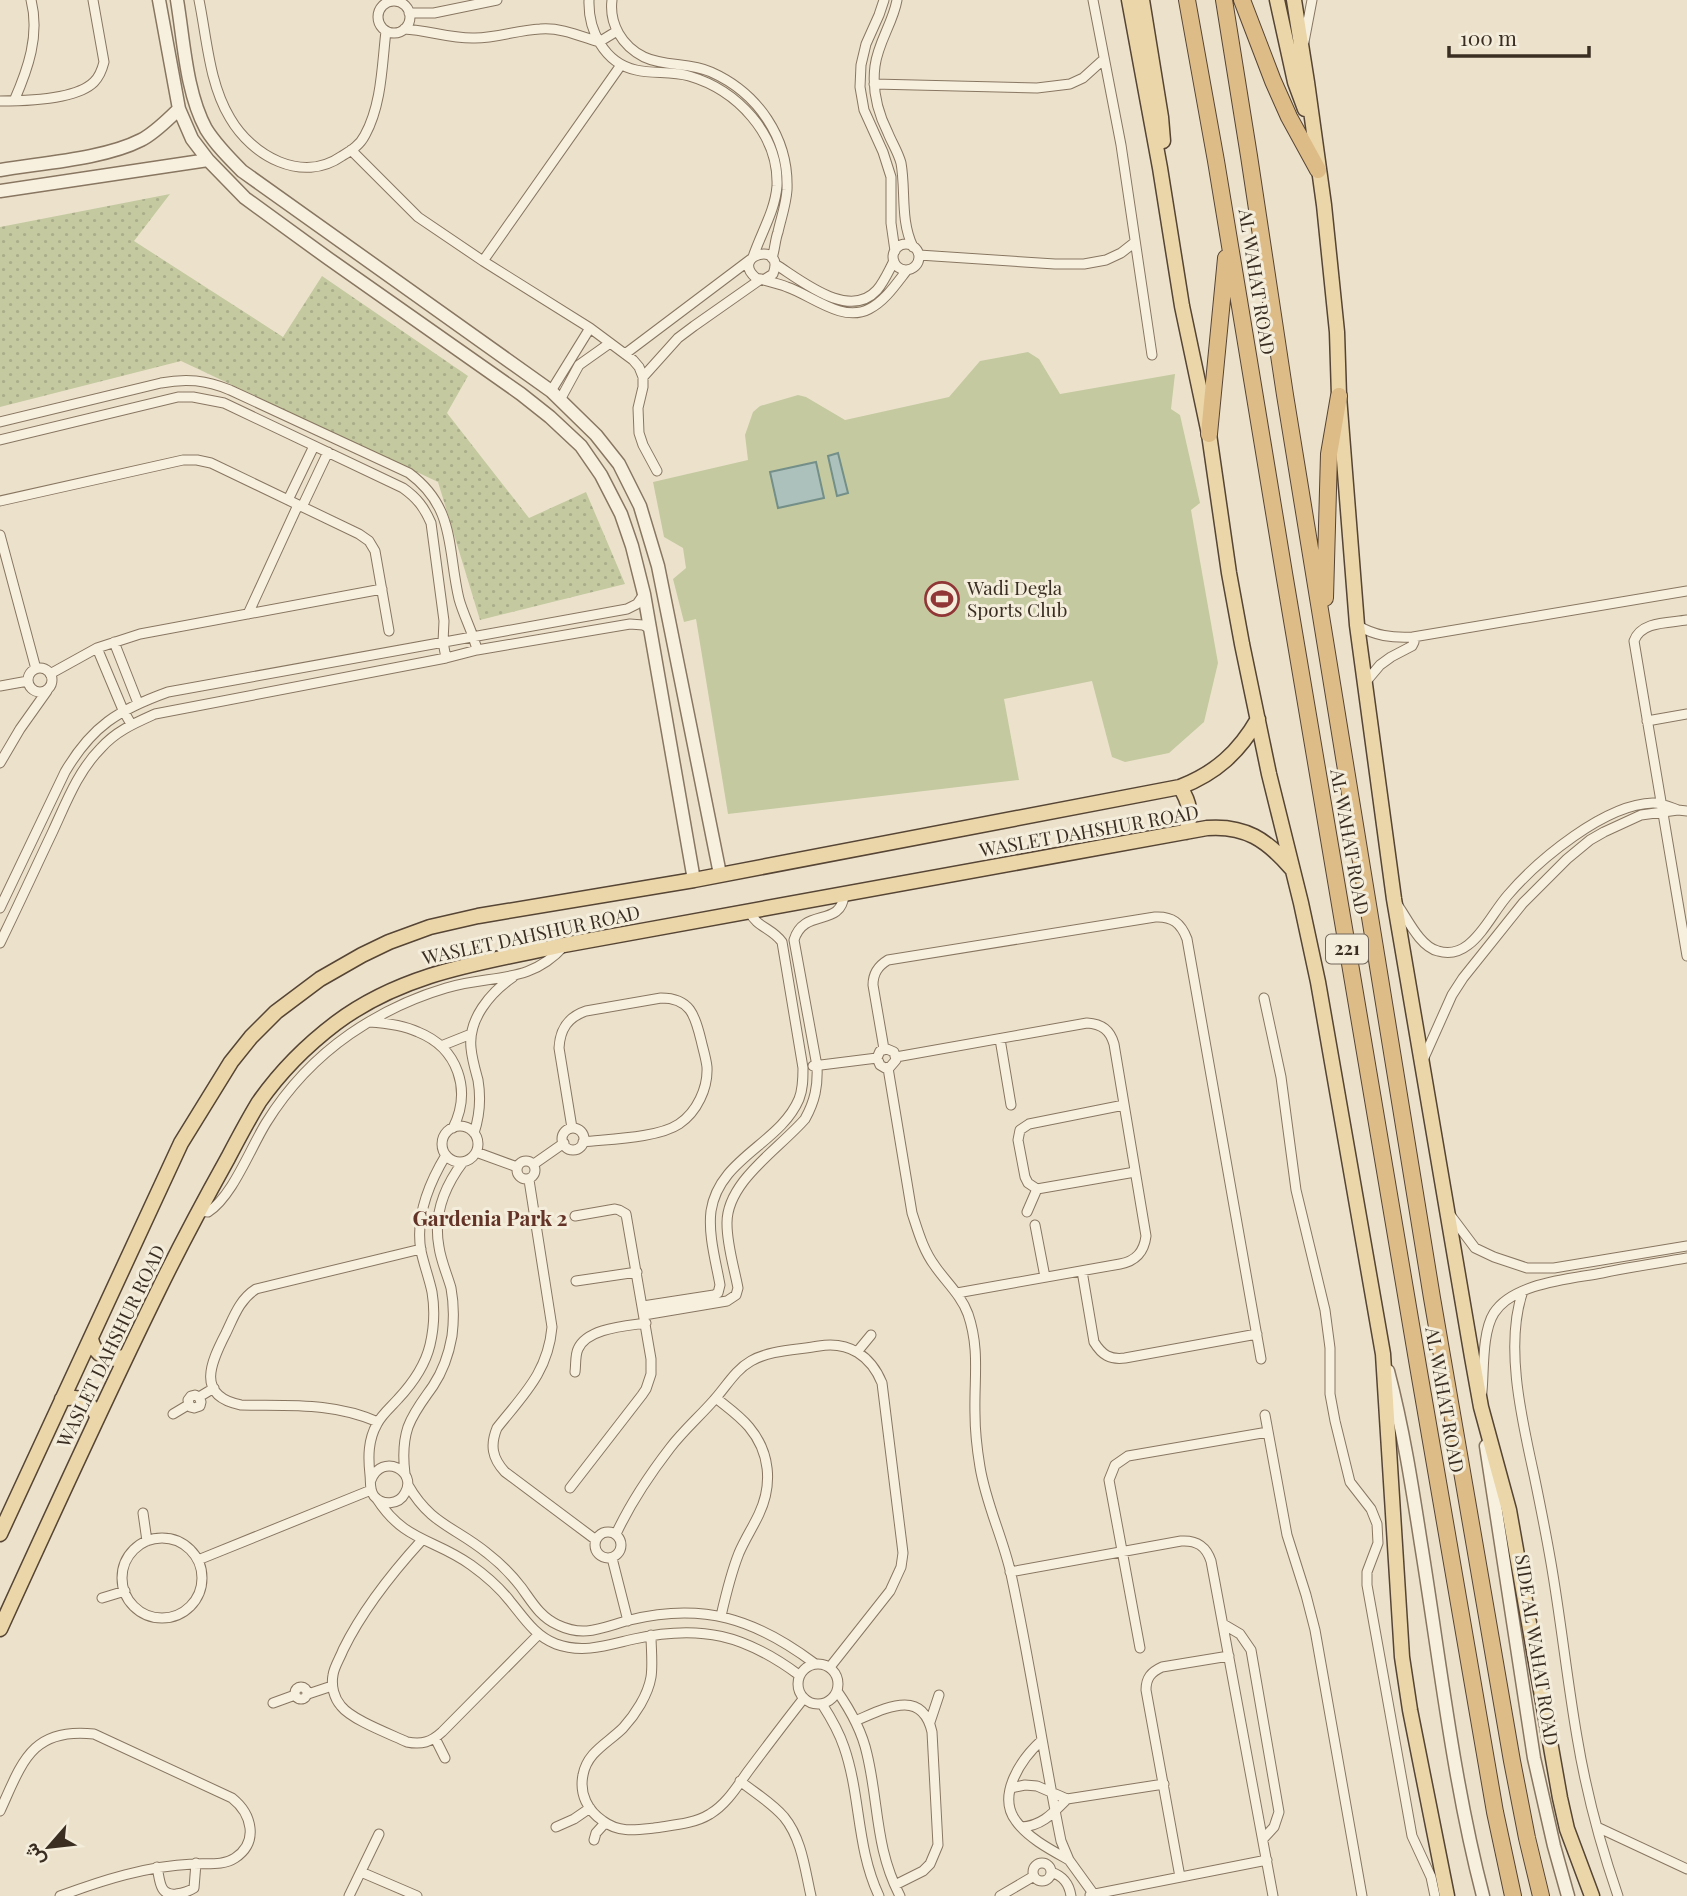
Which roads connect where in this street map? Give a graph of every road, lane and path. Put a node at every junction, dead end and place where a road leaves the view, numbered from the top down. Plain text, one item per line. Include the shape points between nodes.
1 (31, 0) edge
2 (93, 0) edge
3 (159, 0) edge
4 (177, 0) edge
5 (200, 0) edge
6 (374, 0) edge
7 (497, 0) edge
8 (589, 0) edge
9 (612, 0) edge
10 (1093, 0) edge
11 (1129, 0) edge
12 (1142, 0) edge
13 (1187, 0) edge
14 (1224, 0) edge
15 (1242, 0) edge
16 (1277, 0) edge
17 (1294, 0) edge
18 (1312, 0) edge
19 (393, 1) edge
20 (883, 3) edge
21 (896, 5) edge
22 (380, 11) junction
23 (409, 13) junction
24 (404, 29) junction
25 (386, 31) junction
26 (617, 32) junction
27 (599, 42) junction
28 (1302, 51) junction
29 (1104, 59) junction
30 (621, 65) junction
31 (723, 78) junction
32 (874, 84) junction
33 (718, 88) junction
34 (0, 101) edge
35 (14, 101) junction
36 (179, 109) junction
37 (1313, 126) junction
38 (352, 150) junction
39 (208, 160) junction
40 (1160, 168) junction
41 (0, 170) edge
42 (1318, 170) junction
43 (891, 177) junction
44 (903, 178) junction
45 (0, 191) edge
46 (1228, 235) junction
47 (343, 242) junction
48 (1135, 242) junction
49 (895, 251) junction
50 (916, 251) junction
51 (752, 258) junction
52 (329, 259) junction
53 (483, 261) junction
54 (774, 261) junction
55 (894, 261) junction
56 (907, 270) junction
57 (763, 279) junction
58 (590, 328) junction
59 (610, 343) junction
60 (625, 354) junction
61 (1152, 355) dead end
62 (643, 377) junction
63 (556, 395) junction
64 (1339, 396) junction
65 (545, 413) junction
66 (0, 422) edge
67 (1209, 434) junction
68 (0, 440) edge
69 (314, 446) junction
70 (328, 452) junction
71 (657, 471) dead end
72 (288, 500) junction
73 (0, 501) edge
74 (300, 506) junction
75 (0, 535) edge
76 (382, 589) junction
77 (1687, 591) edge
78 (644, 594) junction
79 (248, 614) junction
80 (1687, 620) edge
81 (1357, 625) junction
82 (651, 629) junction
83 (389, 631) dead end
84 (1324, 635) junction
85 (474, 636) junction
86 (1413, 636) junction
87 (114, 642) junction
88 (443, 642) junction
89 (97, 649) junction
90 (477, 650) junction
91 (446, 658) junction
92 (36, 669) junction
93 (50, 674) junction
94 (28, 681) junction
95 (1364, 684) junction
96 (0, 686) edge
97 (47, 691) junction
98 (138, 703) junction
99 (123, 710) junction
100 (1687, 715) edge
101 (1258, 719) junction
102 (1647, 721) junction
103 (131, 724) junction
104 (696, 749) junction
105 (673, 753) junction
106 (0, 763) edge
107 (1180, 787) junction
108 (1662, 808) junction
109 (1683, 811) edge
110 (1583, 831) junction
111 (1186, 832) junction
112 (1590, 840) junction
113 (1293, 871) junction
114 (720, 874) junction
115 (694, 880) junction
116 (844, 895) junction
117 (1394, 899) junction
118 (0, 908) edge
119 (750, 912) junction
120 (794, 940) junction
121 (782, 942) junction
122 (0, 943) edge
123 (564, 945) junction
124 (1687, 956) edge
125 (514, 976) junction
126 (1264, 998) dead end
127 (368, 1022) junction
128 (471, 1034) junction
129 (1000, 1039) junction
130 (441, 1046) junction
131 (884, 1049) junction
132 (896, 1057) junction
133 (877, 1058) junction
134 (1422, 1061) junction
135 (817, 1066) junction
136 (803, 1068) junction
137 (888, 1068) junction
138 (1011, 1105) dead end
139 (1124, 1105) junction
140 (453, 1128) junction
141 (572, 1128) junction
142 (474, 1133) junction
143 (768, 1136) junction
144 (583, 1142) junction
145 (564, 1143) junction
146 (779, 1146) junction
147 (476, 1153) junction
148 (446, 1155) junction
149 (463, 1162) junction
150 (534, 1164) junction
151 (517, 1167) junction
152 (1135, 1172) junction
153 (528, 1180) junction
154 (1037, 1189) junction
155 (197, 1212) junction
156 (1027, 1212) dead end
157 (1448, 1212) junction
158 (575, 1216) dead end
159 (1035, 1226) dead end
160 (1687, 1246) edge
161 (421, 1249) junction
162 (1634, 1255) junction
163 (1687, 1258) edge
164 (1636, 1266) junction
165 (1082, 1271) junction
166 (637, 1272) junction
167 (1045, 1277) junction
168 (576, 1281) dead end
169 (1523, 1292) junction
170 (957, 1293) junction
171 (679, 1305) junction
172 (644, 1315) junction
173 (1257, 1334) junction
174 (871, 1335) dead end
175 (91, 1339) junction
176 (857, 1352) junction
177 (1383, 1354) junction
178 (126, 1356) junction
179 (1261, 1359) dead end
180 (575, 1372) dead end
181 (214, 1388) junction
182 (716, 1398) junction
183 (62, 1399) junction
184 (1481, 1407) junction
185 (173, 1414) dead end
186 (1265, 1415) dead end
187 (97, 1416) junction
188 (378, 1422) junction
189 (1268, 1432) junction
190 (405, 1474) junction
191 (371, 1485) junction
192 (408, 1485) junction
193 (570, 1488) dead end
194 (377, 1499) junction
195 (143, 1513) dead end
196 (0, 1534) edge
197 (616, 1534) junction
198 (422, 1540) junction
199 (596, 1540) junction
200 (147, 1541) junction
201 (1122, 1552) junction
202 (612, 1558) junction
203 (198, 1560) junction
204 (1010, 1572) junction
205 (124, 1591) junction
206 (102, 1598) dead end
207 (721, 1616) junction
208 (628, 1620) junction
209 (1223, 1624) junction
210 (0, 1629) edge
211 (539, 1634) junction
212 (651, 1635) junction
213 (1140, 1648) dead end
214 (1229, 1656) junction
215 (814, 1664) junction
216 (830, 1667) junction
217 (799, 1675) junction
218 (332, 1686) junction
219 (837, 1691) junction
220 (939, 1696) dead end
221 (804, 1698) junction
222 (273, 1703) dead end
223 (822, 1704) junction
224 (855, 1721) junction
225 (930, 1721) junction
226 (435, 1738) junction
227 (1042, 1740) junction
228 (445, 1758) dead end
229 (740, 1782) junction
230 (1164, 1784) junction
231 (1011, 1788) junction
232 (1051, 1791) junction
233 (1067, 1799) junction
234 (590, 1808) junction
235 (0, 1811) edge
236 (1055, 1811) junction
237 (605, 1823) junction
238 (556, 1827) dead end
239 (1021, 1827) junction
240 (1597, 1827) junction
241 (379, 1834) dead end
242 (1262, 1839) junction
243 (594, 1840) dead end
244 (1069, 1860) junction
245 (1266, 1860) junction
246 (196, 1863) junction
247 (157, 1867) junction
248 (1687, 1869) edge
249 (361, 1872) junction
250 (1051, 1872) junction
251 (1034, 1876) junction
252 (1180, 1877) junction
253 (895, 1885) junction
254 (88, 1891) edge
255 (76, 1893) edge
256 (1092, 1895) edge
257 (60, 1896) edge
258 (349, 1896) edge
259 (417, 1896) edge
260 (811, 1896) edge
261 (879, 1896) edge
262 (900, 1896) edge
263 (1000, 1896) edge
264 (1072, 1896) edge
265 (1273, 1896) edge
266 (1362, 1896) edge
267 (1435, 1896) edge
268 (1447, 1896) edge
269 (1483, 1896) edge
270 (1513, 1896) edge
271 (1541, 1896) edge
272 (1568, 1896) edge
273 (1592, 1896) edge
274 (1618, 1896) edge

1 - 35 street via 31,55
2 - 35 street via 104,62 96,81 88,88 50,99
3 - 36 street
4 - 47 street via 193,97 207,131 242,171
5 - 38 street via 215,85 231,120 257,150 274,161 313,167
6 - 22 street
7 - 23 street via 434,13
8 - 27 street
9 - 26 street
10 - 29 street
11 - 40 main road
12 - 40 main road via 1161,117
13 - 46 highway, AL WAHAT ROAD / 221
14 - 84 highway, AL WAHAT ROAD / 221
15 - 42 highway via 1277,90
16 - 37 main road via 1295,82
17 - 28 main road
18 - 28 street
19 - 22 street
19 - 23 street
20 - 21 street
20 - 43 street via 866,44 860,87 864,110
21 - 32 street via 879,49
22 - 25 street via 380,24
23 - 24 street
24 - 25 street
24 - 27 street via 473,38 541,29
25 - 38 street via 372,119
26 - 27 street
26 - 31 street via 644,57 701,68
27 - 30 street
28 - 37 main road
29 - 32 street via 1070,84 1037,89
29 - 48 street
30 - 33 street via 689,76
30 - 53 street
31 - 33 street
31 - 54 street via 755,102 782,149 787,190
32 - 44 street
33 - 51 street via 753,118 775,165 773,207
34 - 35 street
36 - 39 street
36 - 41 street via 154,132 121,148
37 - 42 main road
38 - 53 street via 418,217
39 - 45 street
39 - 52 street via 245,198
40 - 67 main road
42 - 64 main road via 1337,332
43 - 44 street
43 - 49 street
44 - 50 street via 905,221
46 - 67 highway
46 - 270 highway, AL WAHAT ROAD / 221 via 1415,1352
47 - 52 street
47 - 63 street
48 - 50 street via 1106,260 1084,264
48 - 61 street
49 - 50 street via 903,245
49 - 55 street
50 - 56 street via 917,264
51 - 54 street via 759,253
51 - 57 street via 749,269
51 - 60 street
52 - 65 street
53 - 58 street
54 - 55 street via 832,298 851,302 878,289
54 - 57 street via 773,274
55 - 56 street
56 - 57 street via 877,304 853,313 840,312
57 - 62 street via 678,338
58 - 59 street
58 - 63 street
59 - 60 street
59 - 63 street via 579,365
60 - 62 street
62 - 71 street via 639,433
63 - 65 street
63 - 104 street via 612,454 640,506 658,566
64 - 81 main road
64 - 84 highway via 1329,454
65 - 78 street via 588,456 611,495 625,525
66 - 85 street via 178,380 230,390 421,482 446,521 459,598
67 - 101 main road via 1229,573
68 - 69 street via 162,400 193,397 224,403
69 - 70 street
69 - 72 street
70 - 74 street
70 - 88 street via 403,488 425,509 431,523
72 - 73 street via 218,465 190,459
72 - 74 street
74 - 76 street via 369,541
74 - 79 street
75 - 92 street
76 - 79 street
76 - 83 street
77 - 86 street
78 - 82 street
78 - 85 street via 627,609
79 - 87 street
80 - 102 street via 1643,628 1636,636
81 - 86 street via 1388,637
81 - 95 main road
82 - 90 street via 630,624
82 - 105 street
84 - 271 highway, AL WAHAT ROAD / 221 via 1434,1312 1512,1761
85 - 88 street
85 - 90 street
86 - 95 street via 1412,646 1380,665
87 - 89 street
87 - 98 street
88 - 91 street
88 - 98 street via 168,692
89 - 93 street
89 - 99 street
90 - 91 street
91 - 103 street via 155,714
92 - 93 street
92 - 94 street
93 - 97 street
94 - 96 street
94 - 97 street via 31,689
95 - 117 main road
97 - 106 street
98 - 99 street
99 - 103 street
99 - 118 street via 74,757
100 - 102 street
101 - 107 main road, WASLET DAHSHUR ROAD via 1221,765
101 - 113 main road
102 - 108 street
103 - 122 street via 99,749 71,791
104 - 105 street
104 - 114 street
105 - 115 street
107 - 111 main road via 1191,815
107 - 114 main road, WASLET DAHSHUR ROAD
108 - 109 street
108 - 110 street via 1637,804
108 - 112 street
108 - 124 street
110 - 112 street
110 - 117 street via 1532,870 1459,950 1438,952 1425,945
111 - 113 main road, WASLET DAHSHUR ROAD via 1224,827 1244,831 1265,842
111 - 116 main road, WASLET DAHSHUR ROAD
112 - 134 street via 1523,903 1463,978
113 - 177 main road via 1318,982
114 - 115 main road, WASLET DAHSHUR ROAD
115 - 175 main road, WASLET DAHSHUR ROAD via 430,927 362,955 294,998 230,1062 181,1143
116 - 119 main road, WASLET DAHSHUR ROAD
116 - 120 street via 836,912 803,924
117 - 134 main road
119 - 121 street via 754,921
119 - 123 main road, WASLET DAHSHUR ROAD
120 - 121 street
120 - 135 street
121 - 136 street
123 - 125 street via 542,966
123 - 155 main road, WASLET DAHSHUR ROAD via 412,981 337,1022 294,1059 258,1103
125 - 127 street via 438,990
125 - 128 street via 490,997
126 - 267 street via 1281,1077 1296,1190 1325,1310 1335,1421 1350,1482 1377,1524 1367,1585 1412,1836
127 - 130 street via 408,1028
127 - 155 street via 329,1050 295,1084 266,1123 222,1201 208,1212
128 - 130 street
128 - 142 street via 480,1094
129 - 132 street
129 - 138 street
129 - 139 street via 1083,1024 1102,1026 1114,1044
130 - 140 street via 455,1066 462,1091
131 - 132 street
131 - 133 street
131 - 173 street via 873,985 878,968 888,960 1155,917 1179,924 1187,939
132 - 137 street
133 - 135 street
133 - 137 street
134 - 157 main road
135 - 136 street
135 - 146 street via 812,1107
136 - 143 street via 800,1097 793,1111
137 - 170 street via 917,1231 934,1265
139 - 152 street
139 - 154 street via 1024,1126 1018,1140 1025,1177
140 - 142 street via 464,1127
140 - 148 street via 444,1137
141 - 144 street via 581,1131
141 - 144 street via 559,1048 569,1020 586,1011 661,998 687,1006 696,1021 706,1067 703,1091 691,1113 670,1129
141 - 145 street via 564,1132
142 - 147 street
143 - 146 street
143 - 171 street via 726,1176 714,1199 710,1225 720,1290
144 - 145 street via 574,1149
145 - 150 street
146 - 171 street via 737,1188 728,1211 736,1295 727,1301
147 - 149 street
147 - 151 street
148 - 149 street
148 - 161 street via 428,1190
149 - 190 street via 444,1193 437,1229 453,1304 452,1338 441,1371 408,1427
150 - 151 street via 523,1161
150 - 153 street via 536,1172
151 - 153 street via 520,1178
152 - 154 street
152 - 165 street via 1146,1236 1141,1252 1128,1262
153 - 199 street via 551,1342 535,1380 497,1428 492,1447 505,1472
154 - 156 street
155 - 178 main road, WASLET DAHSHUR ROAD
157 - 162 street via 1475,1248 1527,1268
157 - 184 main road
158 - 166 street via 623,1211
159 - 167 street
160 - 162 street
161 - 181 street via 264,1285 250,1293 239,1306 211,1366
161 - 188 street via 432,1291 429,1349 411,1384
162 - 164 street
163 - 164 street
164 - 169 street via 1555,1281
165 - 167 street
165 - 173 street via 1094,1342 1106,1356 1125,1358
166 - 168 street
166 - 172 street
167 - 170 street
169 - 184 street via 1502,1303 1490,1321
169 - 240 street via 1516,1337 1519,1400 1553,1574 1577,1738
170 - 204 street via 968,1313 977,1360 980,1469
171 - 172 street
172 - 180 street via 590,1335 577,1350
172 - 193 street via 652,1366 646,1389
173 - 179 street
174 - 176 street
175 - 178 main road via 94,1350 103,1357 115,1360
175 - 183 main road, WASLET DAHSHUR ROAD
176 - 182 street via 827,1345 758,1357 741,1368
176 - 216 street via 870,1362 882,1383 903,1553 890,1591
177 - 268 main road via 1405,1682
177 - 269 street via 1398,1411 1449,1730
178 - 187 main road, WASLET DAHSHUR ROAD
181 - 185 street via 199,1398 191,1396 188,1405
181 - 188 street via 230,1403 325,1407
182 - 197 street via 671,1447
182 - 207 street via 748,1425 759,1441 768,1478 766,1497 732,1571
183 - 187 main road via 83,1400
183 - 196 main road, WASLET DAHSHUR ROAD
184 - 272 street, SIDE AL WAHAT ROAD via 1534,1758
184 - 273 main road via 1509,1510 1567,1829
186 - 189 street
187 - 210 main road, WASLET DAHSHUR ROAD
188 - 191 street via 369,1450
189 - 201 street via 1121,1459 1109,1480
189 - 266 street via 1287,1535 1315,1630
190 - 191 street via 386,1466 376,1470
190 - 192 street
191 - 194 street
191 - 203 street
192 - 194 street via 397,1502
192 - 208 street via 425,1510 498,1562 543,1616 556,1624 584,1631
194 - 198 street via 395,1522
195 - 200 street
197 - 199 street via 602,1533
197 - 202 street via 621,1547
198 - 211 street via 484,1574
198 - 218 street via 360,1619 337,1664
199 - 202 street via 597,1552
200 - 203 street via 177,1541
200 - 205 street via 125,1562
201 - 204 street
201 - 209 street via 1189,1540 1204,1547 1212,1561
201 - 213 street
202 - 208 street
203 - 205 street via 200,1594 180,1614 152,1616 135,1607
204 - 227 street
205 - 206 street
207 - 208 street via 674,1613
207 - 215 street via 770,1634
209 - 214 street
209 - 242 street via 1240,1634 1251,1650 1279,1812 1274,1828
211 - 212 street via 553,1643 584,1649
211 - 226 street
212 - 217 street via 716,1634 760,1650
212 - 234 street via 651,1678 645,1697 622,1728 596,1750 583,1774 582,1788
214 - 230 street via 1162,1667 1149,1675 1146,1690
214 - 242 street
215 - 216 street
215 - 217 street
216 - 219 street via 838,1681
217 - 221 street via 798,1688
218 - 222 street via 307,1694 303,1700 295,1695
218 - 226 street via 335,1698 351,1715 407,1742
219 - 223 street
219 - 224 street
220 - 225 street
221 - 223 street
221 - 229 street
223 - 261 street via 845,1749 864,1854
224 - 225 street via 905,1704
224 - 253 street via 868,1756 883,1851
225 - 253 street via 939,1845 923,1871
226 - 228 street
227 - 231 street via 1019,1767
227 - 232 street
229 - 237 street via 721,1806 687,1823 631,1831
229 - 260 street via 789,1825
230 - 233 street
230 - 252 street
231 - 232 street via 1032,1785
231 - 239 street via 1011,1813
232 - 233 street
232 - 236 street
233 - 236 street
234 - 237 street
234 - 238 street
235 - 246 street via 33,1750 61,1734 94,1734 242,1806 251,1828 244,1850 224,1863
236 - 239 street via 1040,1823
236 - 244 street
237 - 243 street
239 - 244 street
240 - 248 street
240 - 274 street
241 - 249 street
242 - 245 street
244 - 256 street
245 - 252 street
245 - 265 street
246 - 247 street
246 - 247 street via 194,1888 170,1894 162,1888
247 - 254 street
249 - 258 street
249 - 259 street
250 - 251 street via 1044,1881
250 - 251 street via 1040,1863 1033,1868
250 - 264 street via 1067,1883
251 - 263 street
252 - 256 street
253 - 262 street
254 - 255 street
255 - 257 street

